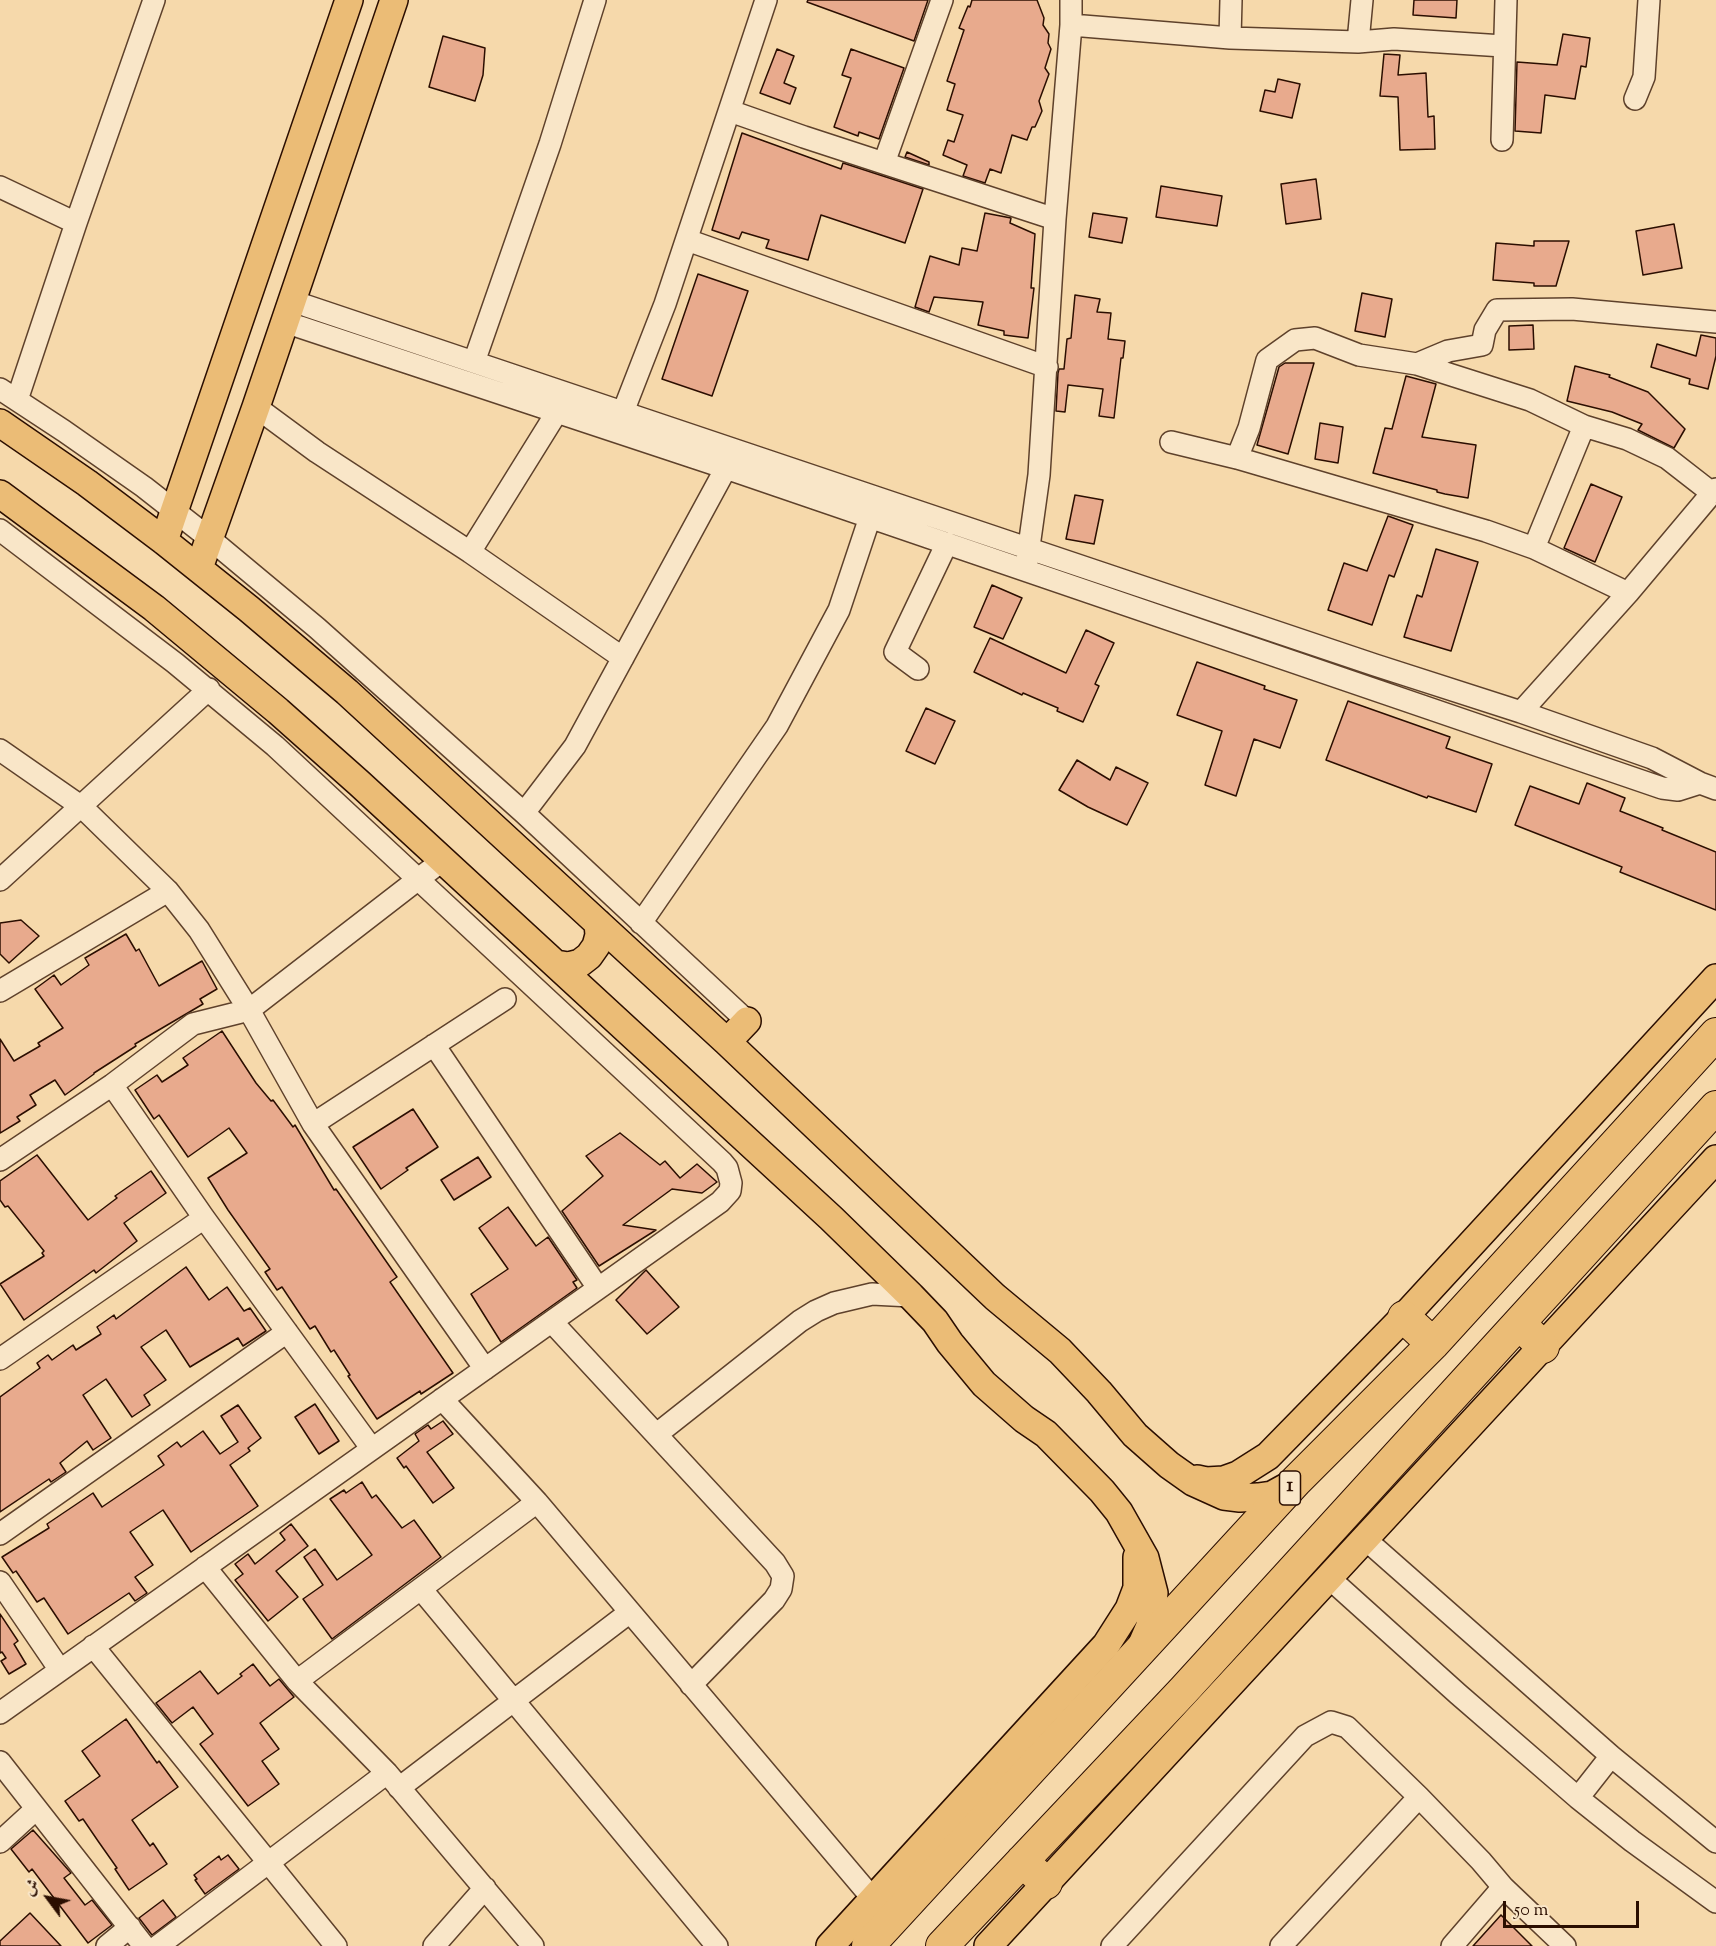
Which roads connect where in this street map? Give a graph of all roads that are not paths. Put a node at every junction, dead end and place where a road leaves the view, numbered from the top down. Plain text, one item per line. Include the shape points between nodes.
1 (154, 0) edge
2 (350, 0) edge
3 (394, 0) edge
4 (595, 0) edge
5 (766, 0) edge
6 (942, 0) edge
7 (1071, 0) edge
8 (1231, 0) edge
9 (1362, 0) edge
10 (1506, 0) edge
11 (1649, 0) edge
12 (1071, 25) junction
13 (1230, 38) junction
14 (1358, 42) junction
15 (1503, 46) junction
16 (333, 47) junction
17 (374, 60) junction
18 (1635, 99) dead end
19 (730, 111) junction
20 (1502, 140) dead end
21 (884, 163) junction
22 (0, 187) edge
23 (1054, 219) junction
24 (76, 223) junction
25 (687, 240) junction
26 (289, 312) junction
27 (1716, 322) edge
28 (474, 362) junction
29 (1416, 364) junction
30 (1047, 367) junction
31 (8, 395) edge
32 (256, 407) junction
33 (557, 412) junction
34 (623, 412) junction
35 (0, 423) edge
36 (1584, 426) junction
37 (1171, 442) dead end
38 (1237, 458) junction
39 (726, 468) junction
40 (1714, 491) edge
41 (0, 494) edge
42 (174, 511) junction
43 (870, 517) junction
44 (0, 530) edge
45 (209, 538) junction
46 (164, 541) junction
47 (946, 543) junction
48 (1534, 548) junction
49 (470, 552) junction
50 (1028, 559) junction
51 (199, 568) junction
52 (1628, 593) junction
53 (623, 658) junction
54 (918, 669) dead end
55 (209, 689) junction
56 (1521, 712) junction
57 (0, 750) edge
58 (1708, 786) edge
59 (82, 807) junction
60 (524, 813) junction
61 (443, 860) junction
62 (419, 879) junction
63 (0, 880) edge
64 (168, 891) junction
65 (598, 923) junction
66 (641, 923) junction
67 (556, 964) junction
68 (1716, 978) edge
69 (0, 992) edge
70 (505, 999) dead end
71 (249, 1010) junction
72 (747, 1021) joint
73 (1716, 1034) edge
74 (727, 1041) junction
75 (434, 1045) junction
76 (111, 1085) junction
77 (1716, 1107) edge
78 (313, 1124) junction
79 (1716, 1159) edge
80 (0, 1160) edge
81 (204, 1218) junction
82 (598, 1288) junction
83 (911, 1296) junction
84 (1404, 1317) junction
85 (552, 1322) junction
86 (1519, 1323) junction
87 (287, 1332) junction
88 (1433, 1344) junction
89 (1543, 1347) junction
90 (0, 1359) edge
91 (485, 1369) junction
92 (442, 1400) junction
93 (657, 1434) junction
94 (372, 1449) junction
95 (1183, 1474) junction
96 (1296, 1481) junction
97 (537, 1502) junction
98 (0, 1534) edge
99 (1135, 1538) junction
100 (1365, 1539) junction
101 (205, 1567) junction
102 (1328, 1577) junction
103 (0, 1582) edge
104 (421, 1588) junction
105 (630, 1612) junction
106 (93, 1647) junction
107 (1136, 1654) junction
108 (60, 1670) junction
109 (297, 1681) junction
110 (691, 1685) junction
111 (513, 1701) junction
112 (0, 1713) edge
113 (1611, 1756) junction
114 (0, 1762) edge
115 (393, 1780) junction
116 (1419, 1797) junction
117 (1578, 1798) junction
118 (980, 1802) junction
119 (36, 1809) junction
120 (0, 1842) edge
121 (1716, 1842) edge
122 (269, 1861) junction
123 (1022, 1861) junction
124 (1046, 1883) junction
125 (1503, 1887) junction
126 (485, 1888) junction
127 (873, 1899) junction
128 (1716, 1902) edge
129 (130, 1927) junction
130 (107, 1946) edge
131 (144, 1946) edge
132 (158, 1946) edge
133 (336, 1946) edge
134 (434, 1946) edge
135 (533, 1946) edge
136 (717, 1946) edge
137 (830, 1946) edge
138 (868, 1946) edge
139 (942, 1946) edge
140 (988, 1946) edge
141 (1112, 1946) edge
142 (1281, 1946) edge
143 (1452, 1946) edge
144 (1564, 1946) edge

1 - 24 street
2 - 16 main road
3 - 17 main road
4 - 28 street
5 - 19 street
6 - 21 street
7 - 12 street
8 - 13 street
9 - 14 street
10 - 15 street
11 - 18 street via 1644,77
12 - 13 street
12 - 23 street
13 - 14 street
14 - 15 street via 1394,39
15 - 20 street
16 - 17 main road
16 - 42 main road
17 - 26 main road
19 - 21 street
19 - 25 street
21 - 23 street
22 - 24 street
23 - 30 street
24 - 31 street
25 - 30 street
25 - 34 street
26 - 28 street
26 - 32 main road
26 - 33 street
27 - 29 street via 1572,309 1497,310 1485,330 1482,345 1449,351
28 - 34 street
29 - 36 street via 1530,400
29 - 38 street via 1359,355 1315,339 1295,340 1267,360
30 - 50 street via 1040,475
31 - 42 street via 104,458
32 - 45 main road
32 - 49 street via 317,452
33 - 39 street
33 - 49 street
34 - 50 street
35 - 46 main road
36 - 40 street via 1667,458
36 - 48 street
37 - 38 street
38 - 48 street
39 - 43 street
39 - 53 street
40 - 52 street
41 - 61 main road via 120,581 221,662
42 - 45 street
42 - 46 main road
43 - 47 street
43 - 66 street via 839,610 777,726
44 - 55 street
45 - 51 main road
45 - 60 street via 366,670
46 - 51 main road
47 - 50 street
47 - 54 street via 896,652
48 - 52 street
49 - 53 street
50 - 56 street
50 - 58 street via 1662,788
51 - 65 main road via 378,720
52 - 56 street
53 - 60 street via 575,746
55 - 59 street
55 - 62 street
56 - 58 street via 1652,758
57 - 59 street
59 - 63 street
59 - 64 street
60 - 66 street
61 - 62 street
61 - 67 main road
62 - 71 street
62 - 82 street via 727,1168 730,1191 720,1202
64 - 69 street
64 - 71 street via 199,930
65 - 67 main road via 599,935 590,956 568,966
65 - 74 main road
66 - 72 street
67 - 83 main road
68 - 84 main road
70 - 75 street
71 - 76 street via 193,1024
71 - 78 street
72 - 74 main road
73 - 88 highway, 1
74 - 95 main road via 995,1297 1066,1358 1135,1435
75 - 78 street
75 - 82 street
76 - 80 street
76 - 81 street
77 - 86 highway
78 - 91 street
79 - 89 main road
81 - 87 street
81 - 90 street
82 - 85 street
83 - 93 street via 862,1295 816,1311
83 - 99 main road via 984,1384 1046,1434 1102,1491
84 - 88 highway
84 - 95 main road via 1268,1456 1224,1480 1206,1481
85 - 91 street
85 - 93 street
86 - 89 highway
86 - 123 highway
87 - 94 street
87 - 98 street
88 - 96 highway, 1
89 - 100 main road
91 - 92 street
92 - 94 street
92 - 97 street
93 - 110 street via 783,1576 774,1600
94 - 101 street
95 - 96 main road via 1207,1489 1240,1498 1272,1495
96 - 107 highway, 1
97 - 104 street
97 - 105 street
99 - 107 main road via 1154,1593 1150,1626
99 - 118 main road via 1137,1588 1118,1628
100 - 102 main road
100 - 113 street
101 - 106 street
101 - 109 street
102 - 117 street
102 - 124 main road
103 - 108 street
104 - 109 street
104 - 111 street
105 - 110 street
105 - 111 street
106 - 108 street
106 - 122 street
107 - 118 highway, 1
108 - 112 street
109 - 115 street
110 - 127 street
111 - 115 street
111 - 136 street
113 - 117 street
113 - 121 street
114 - 119 street
115 - 122 street
115 - 126 street
116 - 125 street
116 - 141 street via 1347,1727 1331,1722 1305,1736
116 - 142 street
117 - 128 street
118 - 127 main road
118 - 138 highway, 1
119 - 120 street
119 - 129 street
122 - 132 street
122 - 133 street
123 - 124 highway
123 - 139 highway
124 - 140 main road
125 - 143 street
125 - 144 street
126 - 134 street
126 - 135 street
127 - 137 main road
129 - 130 street
129 - 131 street

